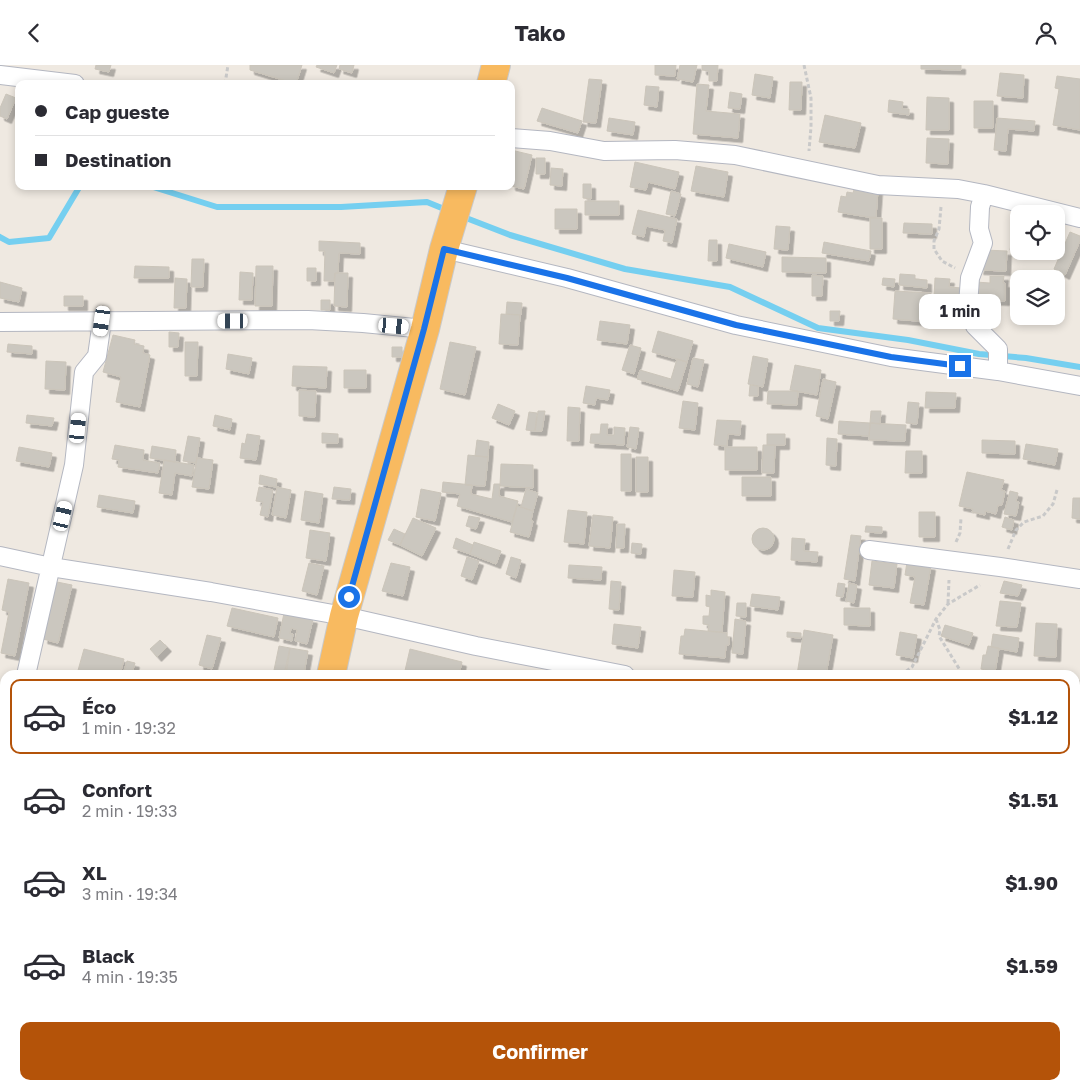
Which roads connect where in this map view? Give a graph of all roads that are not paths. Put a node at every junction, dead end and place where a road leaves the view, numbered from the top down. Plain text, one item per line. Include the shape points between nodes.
1 (496, 65) edge
2 (0, 75) edge
3 (42, 80) edge
4 (492, 80) edge
5 (515, 138) edge
6 (462, 190) edge
7 (984, 194) junction
8 (1080, 218) edge
9 (447, 240) junction
10 (102, 321) junction
11 (0, 322) edge
12 (424, 329) junction
13 (998, 371) junction
14 (1080, 387) edge
15 (869, 550) dead end
16 (0, 556) edge
17 (52, 567) junction
18 (1080, 579) edge
19 (344, 616) junction
20 (27, 670) edge
21 (332, 670) edge
22 (596, 670) edge

1 - 4 highway
2 - 3 street
5 - 7 street via 604,151 675,150 734,155 878,185 958,189
6 - 9 highway
7 - 8 street
7 - 13 street via 979,229 982,243 970,278 968,305 975,326 998,349
9 - 12 highway
9 - 13 street via 567,278 736,325 891,357
10 - 11 street
10 - 12 street via 308,320
10 - 17 street via 97,356 84,372 74,465
12 - 19 highway
13 - 14 street
15 - 18 street
16 - 17 street
17 - 19 street
17 - 20 street
19 - 21 highway
19 - 22 street

